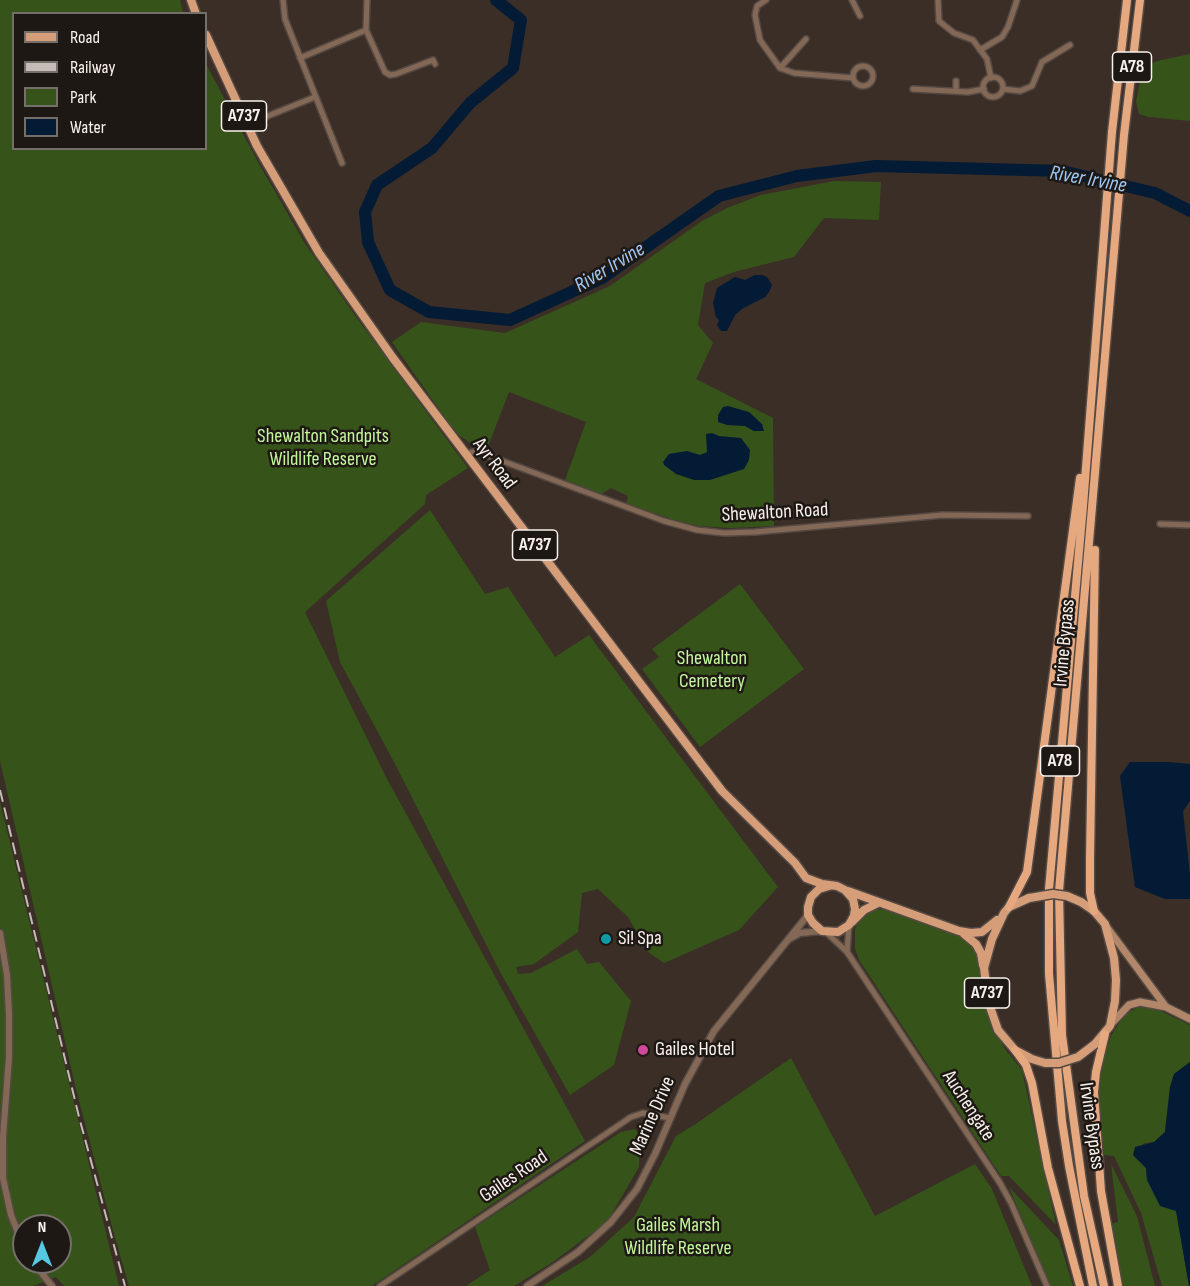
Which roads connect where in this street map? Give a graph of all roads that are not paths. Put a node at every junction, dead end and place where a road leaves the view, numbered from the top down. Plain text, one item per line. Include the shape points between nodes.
1 (283, 0) edge
2 (367, 0) edge
3 (766, 0) edge
4 (852, 0) edge
5 (938, 0) edge
6 (1017, 0) edge
7 (1127, 0) edge
8 (1140, 0) edge
9 (860, 16) dead end
10 (366, 30) junction
11 (207, 37) edge
12 (806, 39) dead end
13 (1070, 45) dead end
14 (980, 50) junction
15 (300, 58) junction
16 (435, 64) dead end
17 (780, 68) junction
18 (853, 78) dead end
19 (991, 78) junction
20 (956, 81) dead end
21 (913, 89) dead end
22 (984, 89) junction
23 (1003, 89) junction
24 (956, 91) junction
25 (315, 97) junction
26 (248, 124) junction
27 (342, 163) dead end
28 (1091, 404) junction
29 (466, 454) junction
30 (1096, 472) junction
31 (1028, 516) dead end
32 (1160, 524) dead end
33 (1190, 525) edge
34 (806, 878) junction
35 (829, 885) junction
36 (845, 890) junction
37 (878, 903) junction
38 (1006, 910) junction
39 (808, 911) junction
40 (1094, 911) junction
41 (849, 924) junction
42 (1105, 924) junction
43 (824, 931) junction
44 (959, 931) junction
45 (0, 933) edge
46 (788, 939) junction
47 (847, 952) junction
48 (984, 968) junction
49 (1166, 1007) junction
50 (1190, 1019) edge
51 (1110, 1026) junction
52 (1105, 1034) junction
53 (1015, 1050) junction
54 (670, 1118) junction
55 (12, 1218) edge
56 (42, 1274) edge
57 (52, 1286) edge
58 (380, 1286) edge
59 (527, 1286) edge
60 (1047, 1286) edge
61 (1080, 1286) edge
62 (1093, 1286) edge
63 (1104, 1286) edge
64 (1118, 1286) edge

1 - 15 street via 285,19
2 - 10 street
3 - 17 street via 757,6 754,15 760,40
4 - 9 street
5 - 14 street via 939,21 954,33 973,40
6 - 14 street via 1002,37
7 - 28 highway, Irvine Bypass / A78 via 1112,132
8 - 30 highway, Irvine Bypass / A78 via 1124,135
10 - 15 street
10 - 16 street via 390,75 433,60
11 - 26 main road, Ayr Road / A737
12 - 17 street
13 - 23 street via 1042,62 1032,86 1020,91
14 - 19 street via 987,59
15 - 25 street
17 - 18 street via 794,73
19 - 22 street
19 - 23 street via 1001,82
20 - 24 street
21 - 24 street
22 - 23 street via 994,97
22 - 24 street
25 - 26 street
25 - 27 street
26 - 29 main road, Ayr Road / A737 via 319,253
28 - 38 highway via 1027,872
28 - 62 highway, Irvine Bypass / A78 via 1052,854 1049,974 1062,1121
29 - 31 street, Shewalton Road via 481,453 664,521 724,533 943,515
29 - 34 main road, Ayr Road / A737 via 722,791
30 - 40 highway via 1090,847
30 - 63 highway, Irvine Bypass / A78 via 1059,891 1062,1035 1084,1196
32 - 33 street
34 - 35 main road, A737
34 - 39 main road
35 - 36 main road, A737
35 - 39 main road via 811,897
36 - 37 main road, A737
36 - 41 main road via 855,909
37 - 41 main road
37 - 44 main road, A737
38 - 40 main road, A737, bridge via 1029,898 1053,894 1067,896
38 - 44 main road, A737 via 982,932
38 - 48 main road, A737
39 - 43 main road via 813,923
39 - 46 street, Marine Drive
40 - 42 main road, A737
41 - 43 main road via 838,932
41 - 47 street
42 - 49 main road
42 - 51 main road, A737 via 1116,980
43 - 46 street via 800,933
43 - 47 street, Auchengate
44 - 48 main road, A737 via 976,944
45 - 55 street via 9,1016 3,1178
46 - 54 street, Marine Drive via 714,1031
47 - 60 street, Auchengate via 1000,1183
48 - 53 main road, A737 via 992,1016
49 - 50 main road
49 - 51 main road via 1140,1002 1129,1005
51 - 52 main road, A737
52 - 53 main road, A737, bridge via 1078,1056 1059,1063 1045,1063
52 - 64 highway via 1094,1092 1101,1191
53 - 61 highway via 1032,1083 1048,1168
54 - 58 street, Gailes Road via 643,1113 632,1117
54 - 59 street, Marine Drive via 637,1189 611,1222 578,1252
56 - 57 street

